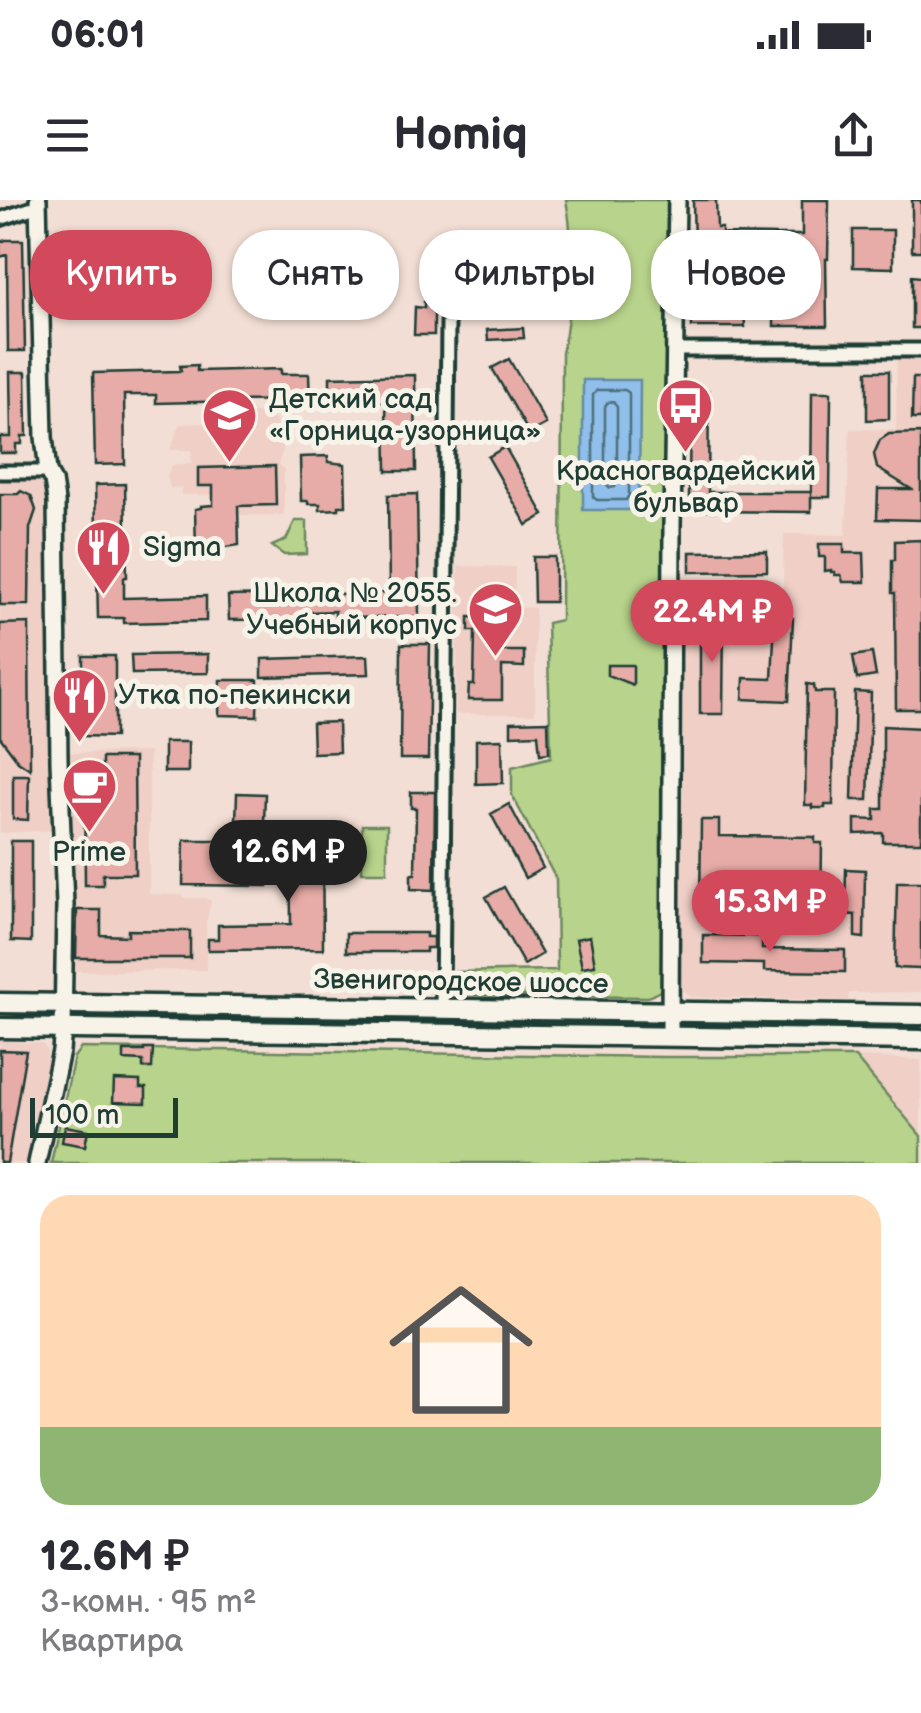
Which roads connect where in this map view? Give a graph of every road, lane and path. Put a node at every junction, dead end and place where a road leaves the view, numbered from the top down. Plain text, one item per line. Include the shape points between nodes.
1 (677, 200) edge
2 (38, 203) edge
3 (0, 219) edge
4 (448, 322) dead end
5 (676, 350) junction
6 (921, 350) edge
7 (0, 472) edge
8 (48, 472) junction
9 (0, 1003) edge
10 (64, 1005) junction
11 (442, 1010) junction
12 (670, 1012) junction
13 (921, 1015) edge
14 (0, 1028) edge
15 (63, 1030) junction
16 (670, 1037) junction
17 (921, 1040) edge
18 (37, 1163) edge

1 - 5 street
2 - 3 street
2 - 8 street
4 - 11 street
5 - 6 street
5 - 12 street
7 - 8 street
8 - 10 street via 56,501
9 - 10 main road, Звенигородское шоссе
10 - 11 main road, Звенигородское шоссе
10 - 15 street
11 - 12 main road, Звенигородское шоссе
12 - 13 main road, Звенигородское шоссе
12 - 16 street
14 - 15 main road, Звенигородское шоссе
15 - 16 main road, Звенигородское шоссе
15 - 18 street
16 - 17 main road, Звенигородское шоссе

